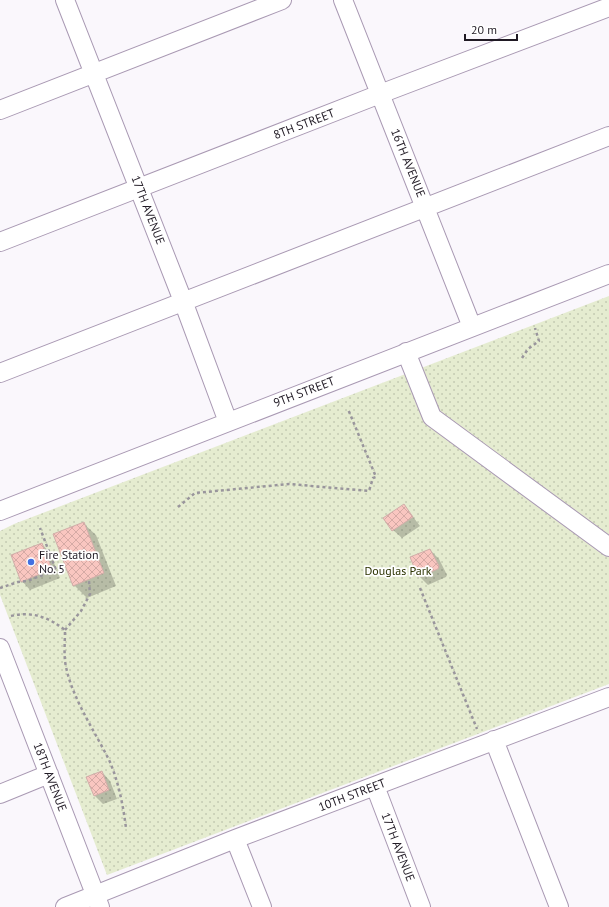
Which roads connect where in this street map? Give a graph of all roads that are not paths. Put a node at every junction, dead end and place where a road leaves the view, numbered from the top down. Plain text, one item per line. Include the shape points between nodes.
1 (65, 0) edge
2 (282, 0) edge
3 (343, 0) edge
4 (609, 7) edge
5 (95, 73) junction
6 (380, 94) junction
7 (0, 110) edge
8 (609, 136) edge
9 (139, 188) junction
10 (426, 208) junction
11 (0, 242) edge
12 (609, 274) edge
13 (183, 301) junction
14 (472, 327) junction
15 (406, 352) junction
16 (0, 373) edge
17 (228, 422) junction
18 (0, 511) edge
19 (609, 547) edge
20 (1, 653) edge
21 (609, 697) edge
22 (494, 740) junction
23 (49, 774) junction
24 (375, 786) junction
25 (0, 794) edge
26 (235, 839) junction
27 (98, 901) edge
28 (65, 907) edge
29 (262, 907) edge
30 (421, 907) edge
31 (558, 907) edge

1 - 5 street, 17TH AVENUE
2 - 5 street
3 - 6 street, 16TH AVENUE
4 - 6 street, 8TH STREET
5 - 7 street
5 - 9 street, 17TH AVENUE
6 - 9 street, 8TH STREET
6 - 10 street, 16TH AVENUE
8 - 10 street
9 - 11 street, 8TH STREET
9 - 13 street, 17TH AVENUE
10 - 13 street
10 - 14 street, 16TH AVENUE
12 - 14 street, 9TH STREET
13 - 16 street
13 - 17 street, 17TH AVENUE
14 - 15 street, 9TH STREET
15 - 17 street, 9TH STREET
15 - 19 street via 432,417
17 - 18 street, 9TH STREET
20 - 23 street, 18TH AVENUE
21 - 22 street, 10TH STREET
22 - 24 street, 10TH STREET
22 - 31 street
23 - 25 street
23 - 27 street, 18TH AVENUE
24 - 26 street, 10TH STREET
24 - 30 street, 17TH AVENUE
26 - 27 street, 10TH STREET
26 - 29 street
27 - 28 street, 10TH STREET

